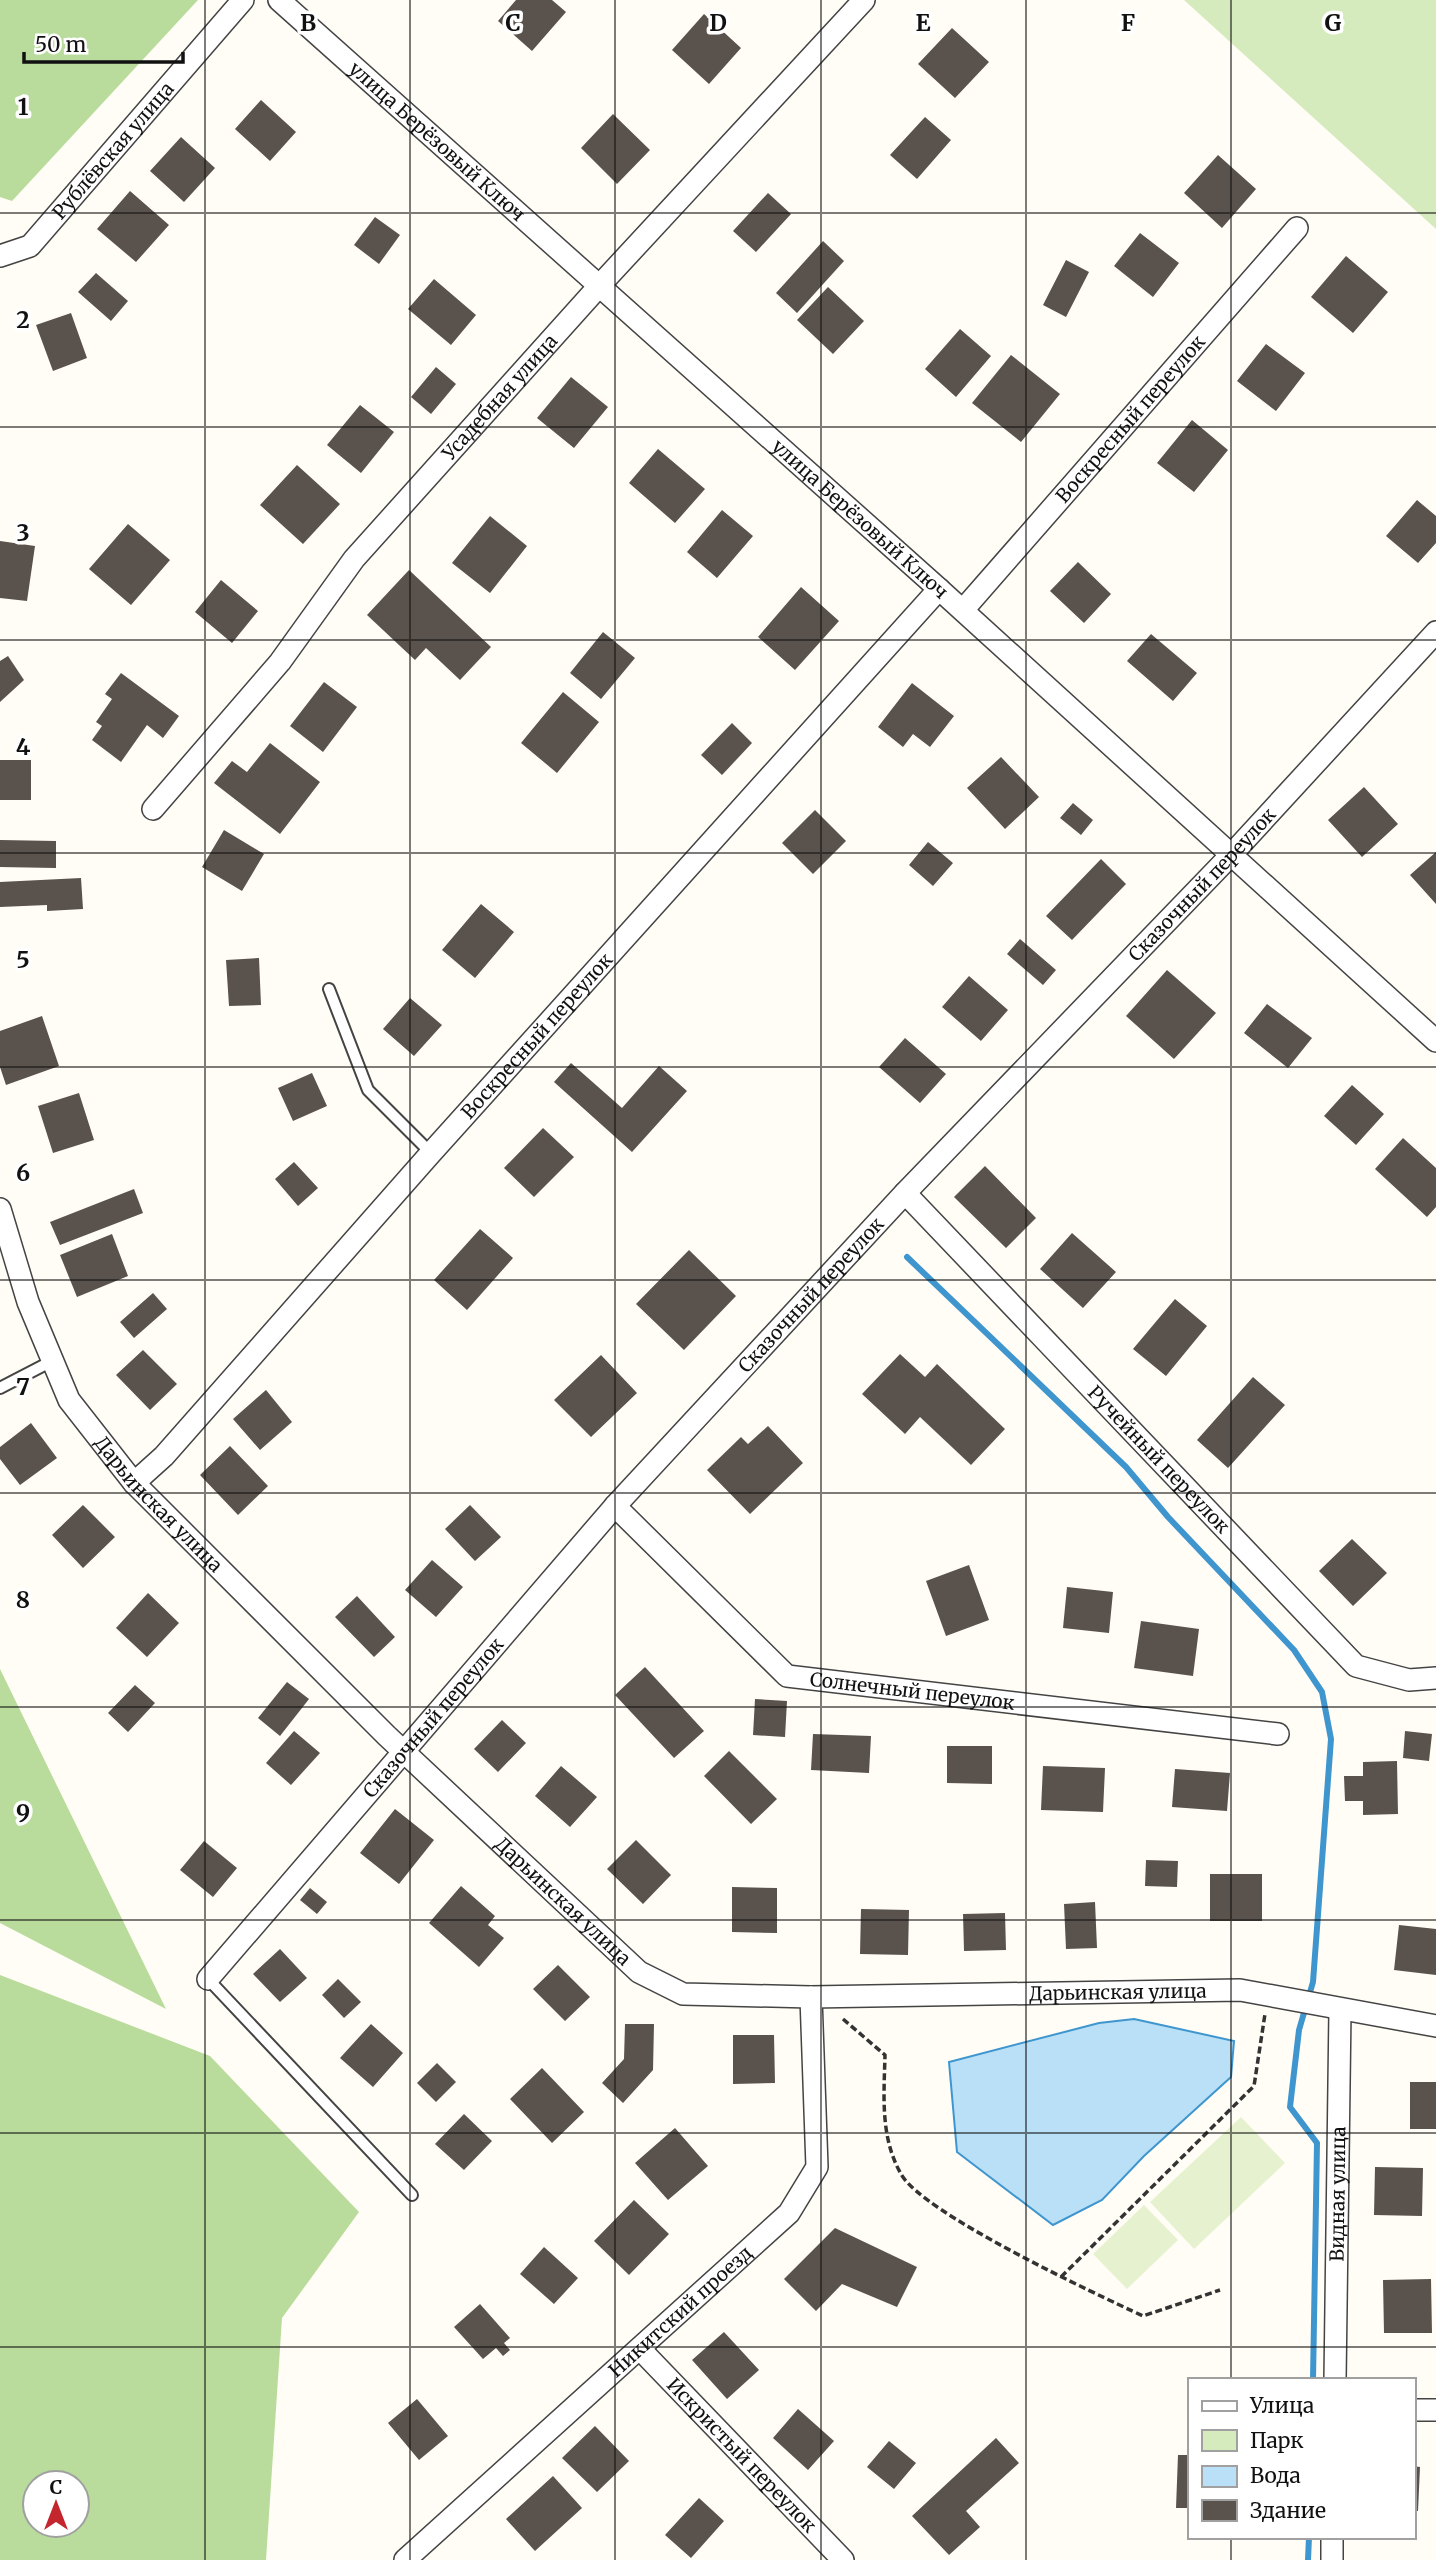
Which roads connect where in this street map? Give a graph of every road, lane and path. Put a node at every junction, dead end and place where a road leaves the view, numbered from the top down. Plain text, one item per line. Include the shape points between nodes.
1 (243, 0) edge
2 (279, 0) edge
3 (864, 0) edge
4 (1297, 228) dead end
5 (0, 256) edge
6 (600, 285) junction
7 (939, 589) junction
8 (963, 610) junction
9 (1436, 632) edge
10 (153, 809) dead end
11 (1231, 855) junction
12 (329, 989) dead end
13 (1436, 1041) edge
14 (431, 1153) junction
15 (905, 1194) junction
16 (0, 1209) edge
17 (52, 1361) junction
18 (0, 1388) edge
19 (134, 1483) junction
20 (615, 1506) junction
21 (1436, 1678) edge
22 (1278, 1734) dead end
23 (404, 1751) junction
24 (208, 1979) joint
25 (844, 1996) junction
26 (1268, 1996) junction
27 (811, 1997) junction
28 (1340, 2010) junction
29 (1436, 2026) edge
30 (412, 2196) dead end
31 (1061, 2277) junction
32 (1220, 2290) dead end
33 (640, 2350) junction
34 (1335, 2378) edge
35 (1415, 2410) edge
36 (1436, 2410) edge
37 (1332, 2539) edge
38 (405, 2560) edge
39 (843, 2560) edge
40 (1332, 2560) edge

1 - 5 street, Рублёвская улица via 30,246
2 - 6 street, улица Берёзовый Ключ
3 - 6 street, Усадебная улица
4 - 8 street, Воскресный переулок
6 - 7 street, улица Берёзовый Ключ
6 - 10 street, Усадебная улица via 354,559 280,662
7 - 8 street, улица Берёзовый Ключ
7 - 14 street, Воскресный переулок
8 - 11 street, улица Берёзовый Ключ
9 - 11 street, Сказочный переулок
11 - 13 street, улица Берёзовый Ключ
11 - 15 street, Сказочный переулок
12 - 14 lane via 368,1090
14 - 19 street, Воскресный переулок via 164,1456
15 - 20 street, Сказочный переулок
15 - 21 street, Ручейный переулок via 1356,1666 1409,1680
16 - 17 street, Дарьинская улица via 28,1302
17 - 18 lane
17 - 19 street, Дарьинская улица via 69,1400
19 - 23 street, Дарьинская улица
20 - 22 street, Солнечный переулок via 788,1676
20 - 23 street, Сказочный переулок
23 - 24 street, Сказочный переулок
23 - 27 street, Дарьинская улица via 639,1972 683,1994
24 - 30 lane
25 - 26 street, Дарьинская улица via 1240,1990
25 - 27 street, Дарьинская улица
25 - 31 path via 842,2018 885,2055 883,2127 901,2176 936,2207
26 - 28 street, Дарьинская улица
26 - 31 path via 1254,2086
27 - 33 street, Никитский проезд via 817,2167 789,2213
28 - 29 street, Дарьинская улица
28 - 34 street, Видная улица
31 - 32 path via 1143,2316
33 - 38 street, Никитский проезд
33 - 39 street, Искристый переулок
35 - 36 street
37 - 40 street

